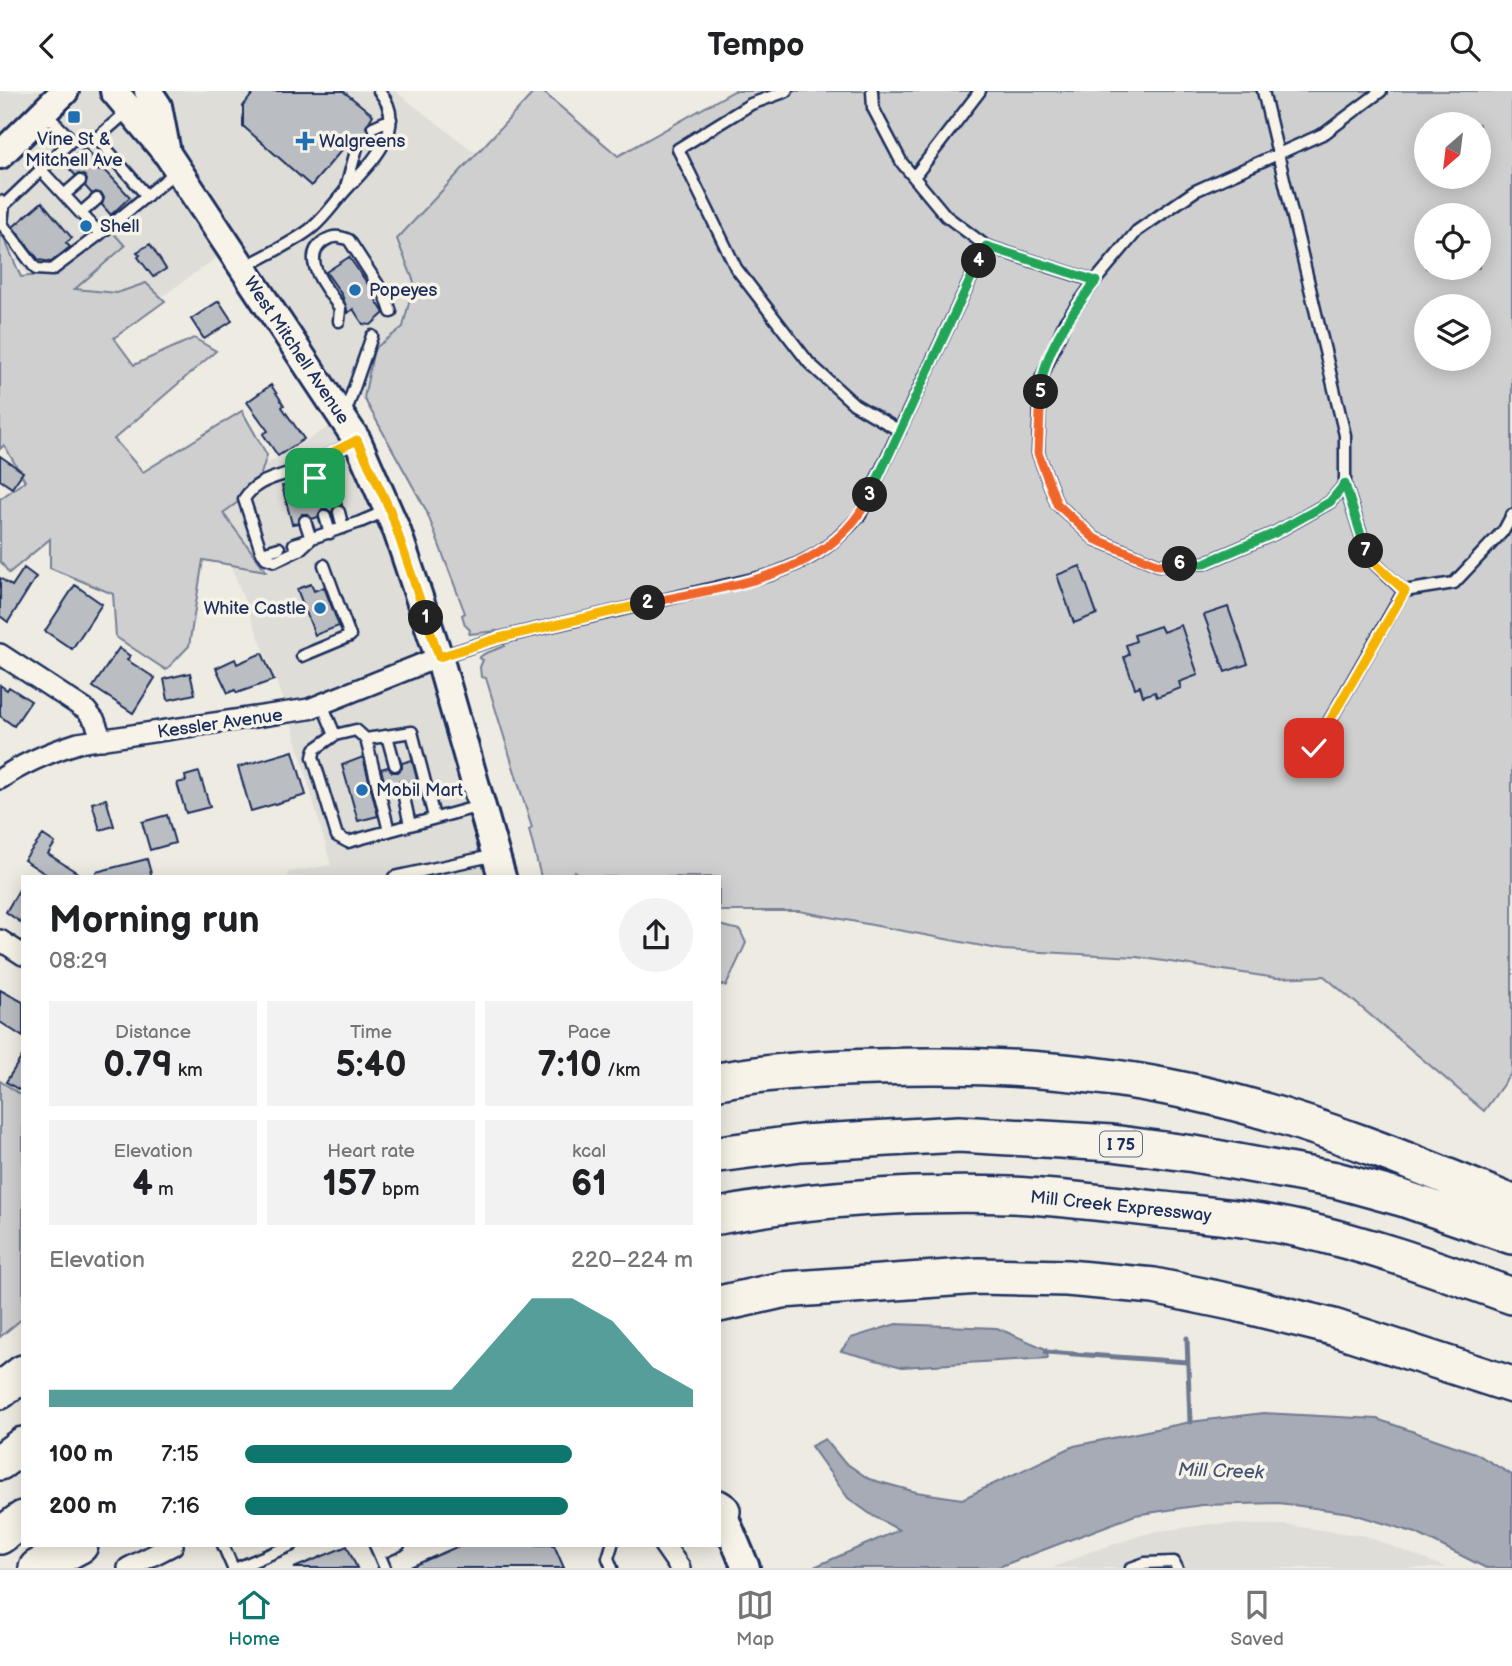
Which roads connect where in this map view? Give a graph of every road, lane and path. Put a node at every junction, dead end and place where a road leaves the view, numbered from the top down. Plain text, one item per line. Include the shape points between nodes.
1 (65, 91) edge
2 (379, 91) edge
3 (787, 91) edge
4 (872, 91) edge
5 (980, 91) edge
6 (1263, 91) edge
7 (1381, 91) edge
8 (131, 97) edge
9 (44, 112) junction
10 (391, 119) junction
11 (373, 127) dead end
12 (97, 138) junction
13 (72, 140) junction
14 (358, 144) dead end
15 (0, 155) edge
16 (111, 155) junction
17 (1277, 155) junction
18 (173, 162) junction
19 (100, 164) dead end
20 (41, 170) junction
21 (127, 174) junction
22 (914, 177) junction
23 (80, 181) dead end
24 (116, 182) dead end
25 (345, 191) junction
26 (64, 195) junction
27 (147, 196) junction
28 (97, 199) dead end
29 (2, 203) edge
30 (80, 213) junction
31 (100, 234) junction
32 (986, 246) junction
33 (243, 268) junction
34 (1096, 281) junction
35 (391, 312) dead end
36 (339, 321) dead end
37 (372, 336) dead end
38 (351, 429) junction
39 (900, 431) junction
40 (324, 457) junction
41 (311, 463) junction
42 (292, 471) junction
43 (329, 474) dead end
44 (315, 478) dead end
45 (295, 483) dead end
46 (1345, 484) junction
47 (390, 510) junction
48 (339, 512) dead end
49 (1512, 515) edge
50 (325, 516) dead end
51 (305, 521) dead end
52 (343, 528) junction
53 (330, 533) junction
54 (311, 539) junction
55 (293, 544) dead end
56 (279, 548) dead end
57 (262, 553) junction
58 (324, 565) dead end
59 (1405, 591) junction
60 (0, 654) edge
61 (302, 656) dead end
62 (439, 657) junction
63 (322, 704) junction
64 (335, 735) junction
65 (387, 736) junction
66 (366, 739) junction
67 (102, 740) junction
68 (1314, 748) dead end
69 (395, 765) dead end
70 (0, 779) edge
71 (402, 788) dead end
72 (482, 806) junction
73 (434, 817) junction
74 (410, 825) junction
75 (389, 831) junction
76 (499, 866) edge
77 (413, 875) edge
78 (0, 940) edge
79 (21, 954) edge
80 (721, 1081) edge
81 (721, 1154) edge
82 (1512, 1203) edge
83 (721, 1216) edge
84 (1512, 1236) edge
85 (1512, 1296) edge
86 (721, 1304) edge
87 (21, 1375) edge
88 (1512, 1385) edge
89 (0, 1391) edge
90 (21, 1446) edge
91 (0, 1462) edge
92 (721, 1510) edge
93 (21, 1520) edge
94 (0, 1536) edge
95 (76, 1547) edge
96 (169, 1547) edge
97 (224, 1547) edge
98 (287, 1547) edge
99 (611, 1547) edge
100 (665, 1547) edge
101 (377, 1550) edge
102 (743, 1560) edge
103 (37, 1568) edge
104 (128, 1568) edge
105 (235, 1568) edge
106 (385, 1568) edge
107 (612, 1568) edge
108 (680, 1568) edge
109 (1130, 1568) edge
110 (1177, 1568) edge

1 - 9 main road
2 - 10 lane via 387,100
3 - 39 lane via 751,104 678,149 736,268 809,363 854,404
4 - 22 lane via 873,108
5 - 22 lane
6 - 17 lane
7 - 17 lane via 1325,133
8 - 12 lane
8 - 18 main road, West Mitchell Avenue
9 - 13 lane
9 - 15 main road
10 - 11 lane
10 - 25 lane via 377,156
12 - 13 lane
12 - 16 lane
13 - 20 lane
14 - 25 lane
16 - 19 lane
16 - 21 lane
17 - 34 lane via 1195,191 1137,231
17 - 46 lane via 1345,435
18 - 27 lane
18 - 33 main road, West Mitchell Avenue
20 - 26 lane
20 - 29 lane
21 - 24 lane
21 - 27 lane
22 - 32 lane via 946,216
23 - 26 lane
25 - 33 lane via 312,227
26 - 30 lane
27 - 31 lane
28 - 30 lane
29 - 31 lane via 2,224 36,269 52,270
30 - 31 lane
32 - 34 lane
32 - 39 lane
33 - 38 main road, West Mitchell Avenue
34 - 46 lane via 1065,322 1041,379 1038,453 1057,504 1095,539 1159,565 1205,563 1275,533 1330,502
35 - 36 lane via 349,240 330,237 319,245 314,262 340,308
37 - 38 lane
38 - 40 lane
38 - 47 main road, West Mitchell Avenue
39 - 62 lane via 860,516 839,539 808,561 770,575 499,638
40 - 41 lane
40 - 43 lane
41 - 42 lane
41 - 44 lane
42 - 45 lane
42 - 57 lane via 266,479 244,499
46 - 59 lane via 1368,557
47 - 52 lane
47 - 62 main road, West Mitchell Avenue
48 - 52 lane
49 - 59 lane via 1504,530 1454,583
50 - 53 lane
51 - 54 lane
52 - 53 lane
53 - 54 lane
54 - 55 lane
54 - 57 lane via 275,561
56 - 57 lane
58 - 61 lane via 350,636
59 - 68 lane
60 - 67 street via 86,710 96,721
62 - 63 street, Kessler Avenue
62 - 72 main road, West Mitchell Avenue
63 - 64 lane
63 - 67 street, Kessler Avenue via 289,714
64 - 66 lane via 356,730
64 - 75 lane via 315,749 313,757 337,837 348,842
65 - 66 lane
65 - 69 lane
65 - 73 lane via 412,732
66 - 75 lane
67 - 70 street, Kessler Avenue via 48,752
71 - 74 lane
72 - 73 lane
72 - 76 main road, West Mitchell Avenue
73 - 74 lane
74 - 75 lane
76 - 77 lane
78 - 79 street
80 - 82 highway via 834,1068 926,1065 1037,1069 1118,1079 1212,1097 1279,1116
81 - 84 highway, I 75 via 801,1143 959,1134 1112,1143 1336,1180
83 - 85 highway, Mill Creek Expressway via 906,1196 1009,1195 1091,1202 1302,1230
86 - 88 highway via 782,1290 979,1276 1067,1277 1154,1286 1236,1303 1333,1327
87 - 89 highway
90 - 91 highway
92 - 102 main road
93 - 94 highway
95 - 103 highway
96 - 104 street
97 - 105 lane
98 - 105 lane
99 - 107 lane via 608,1558
100 - 108 street
101 - 106 lane
109 - 110 lane via 1174,1562

